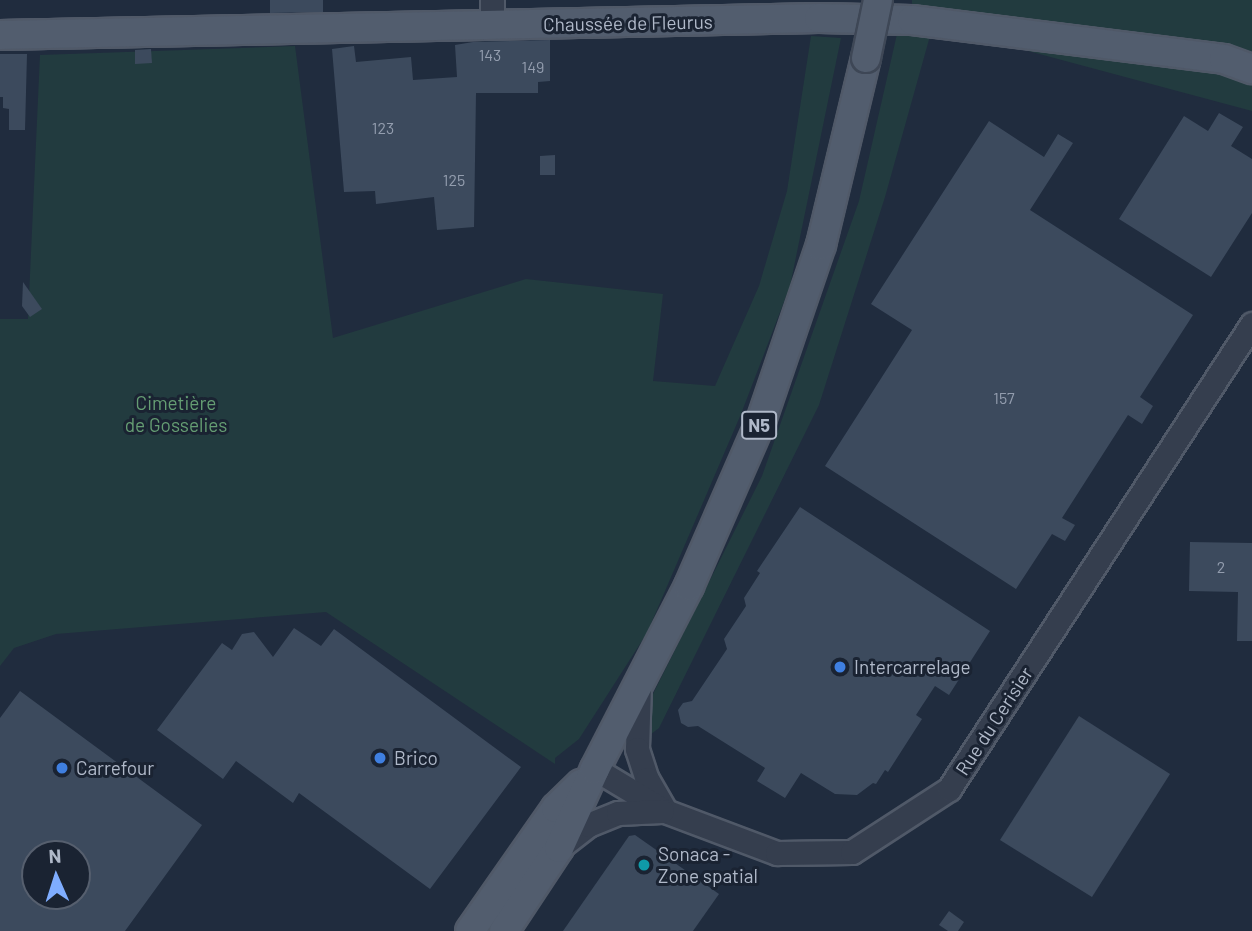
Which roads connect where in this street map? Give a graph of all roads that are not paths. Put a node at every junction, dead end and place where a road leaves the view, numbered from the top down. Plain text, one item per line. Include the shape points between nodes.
1 (878, 0) edge
2 (492, 13) edge
3 (0, 35) edge
4 (1252, 69) edge
5 (1252, 324) edge
6 (639, 685) junction
7 (595, 769) junction
8 (665, 811) junction
9 (559, 848) junction
10 (470, 931) edge
11 (504, 931) edge

1 - 6 main road, N5, bridge via 821,245 761,421 689,586
2 - 3 main road, Chaussée de Fleurus
2 - 4 main road, Chaussée de Fleurus via 912,20 1224,59
5 - 8 street, Rue du Cerisier via 949,789 852,852 777,853
6 - 7 main road, N5
6 - 8 street via 638,749 647,779
7 - 8 street, Rue du Cerisier
7 - 9 main road, N5
7 - 10 main road, N5 via 556,808
8 - 9 street via 618,813 588,825
9 - 11 main road, N5

